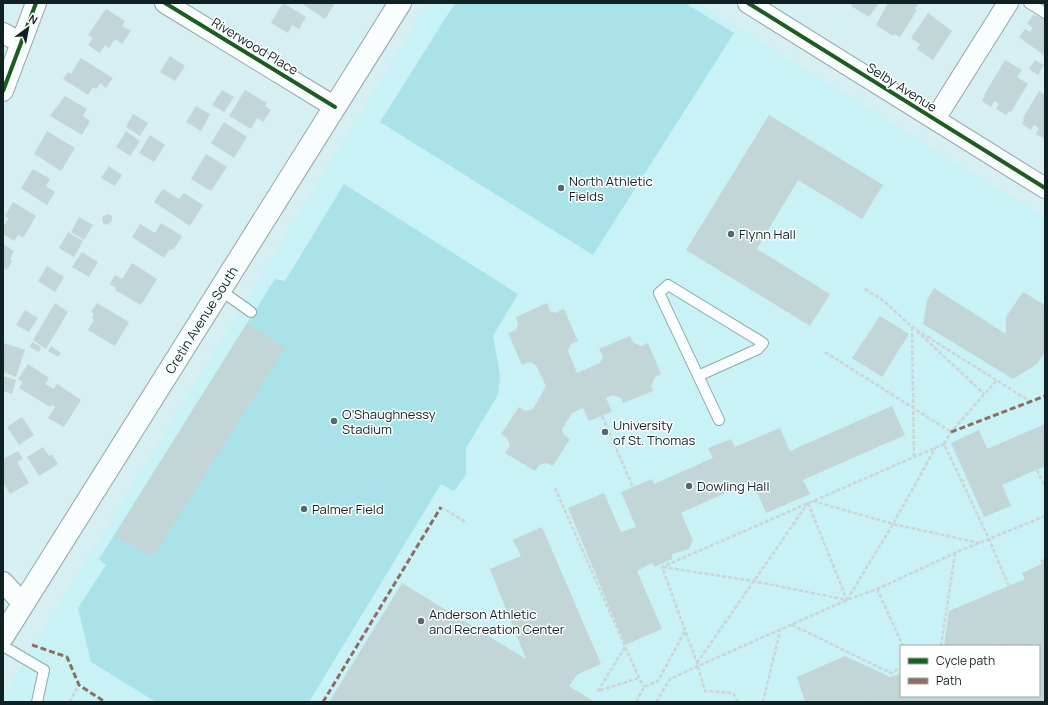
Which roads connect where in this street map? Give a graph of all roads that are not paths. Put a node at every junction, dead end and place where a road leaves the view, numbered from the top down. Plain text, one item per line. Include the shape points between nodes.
1 (36, 3) edge
2 (165, 3) edge
3 (400, 3) edge
4 (748, 3) edge
5 (1008, 3) edge
6 (1028, 3) edge
7 (1045, 13) edge
8 (3, 33) edge
9 (20, 42) junction
10 (3, 90) edge
11 (335, 107) junction
12 (935, 119) junction
13 (1045, 188) edge
14 (220, 290) junction
15 (251, 312) dead end
16 (698, 376) junction
17 (719, 420) dead end
18 (3, 582) edge
19 (23, 604) junction
20 (3, 636) edge
21 (3, 646) edge
22 (37, 702) edge

1 - 9 street
2 - 11 street, Riverwood Place
3 - 11 main road, Cretin Avenue South
4 - 12 street, Selby Avenue
5 - 12 street
6 - 7 lane
8 - 9 street
9 - 10 street
11 - 14 main road, Cretin Avenue South
12 - 13 street, Selby Avenue
14 - 15 lane
14 - 19 main road, Cretin Avenue South
16 - 16 lane via 659,293 668,285 762,343 758,349
16 - 17 lane
18 - 19 street
19 - 20 main road, Cretin Avenue South
21 - 22 lane via 44,670

